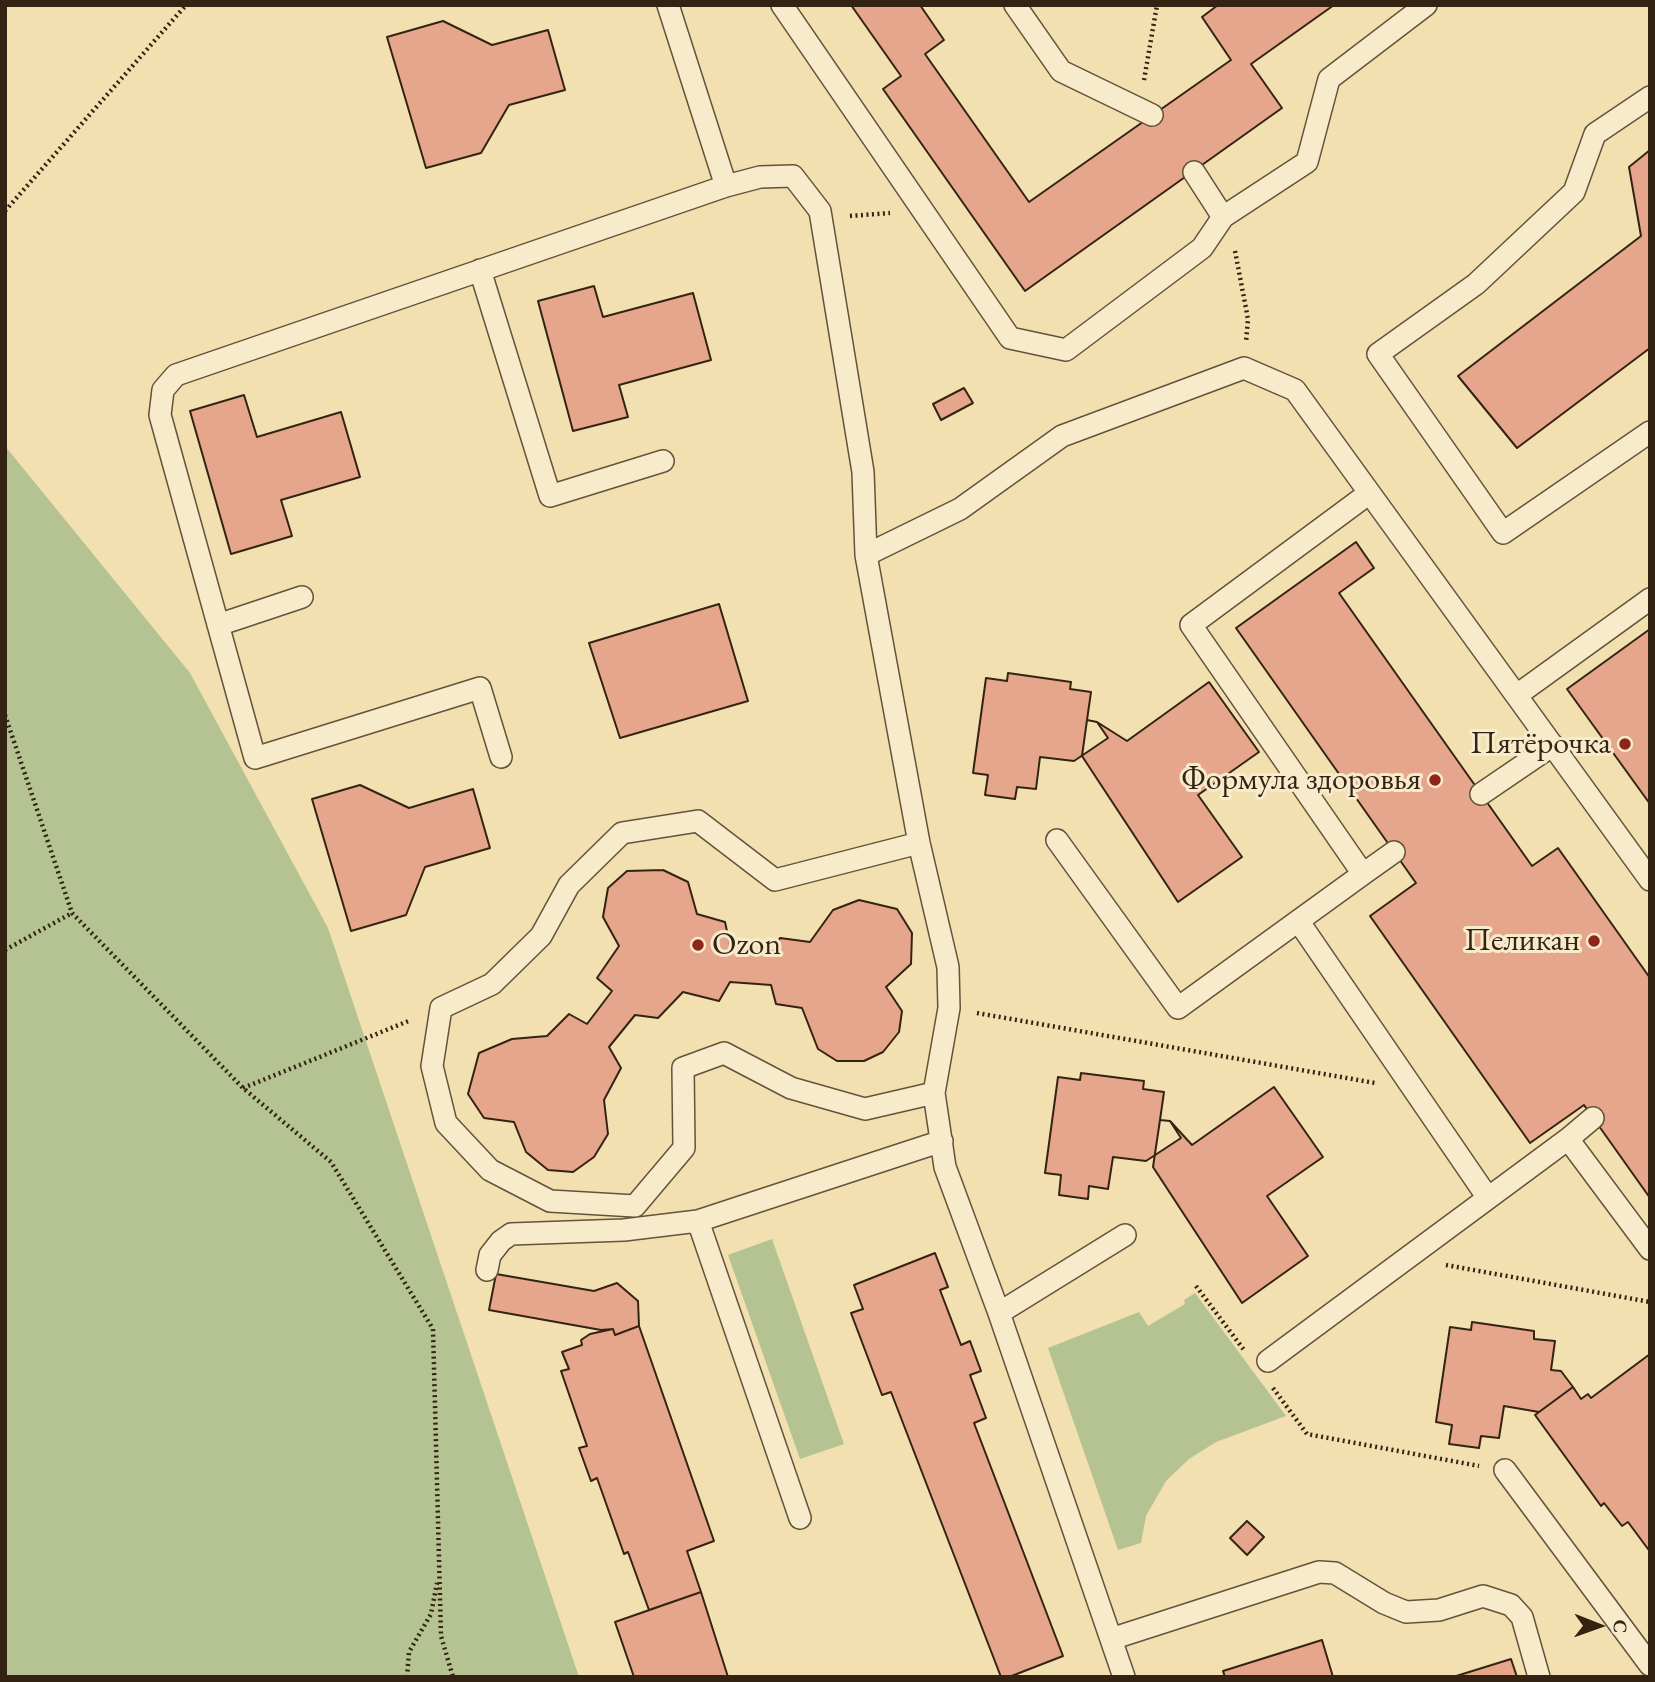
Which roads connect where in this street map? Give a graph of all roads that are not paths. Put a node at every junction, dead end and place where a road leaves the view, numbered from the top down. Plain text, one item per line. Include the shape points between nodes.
1 (668, 5) edge
2 (782, 5) edge
3 (1015, 5) edge
4 (1426, 5) edge
5 (1650, 97) edge
6 (1146, 112) road end
7 (1194, 172) dead end
8 (726, 186) junction
9 (1223, 217) junction
10 (480, 270) junction
11 (1650, 432) edge
12 (663, 461) dead end
13 (1367, 494) junction
14 (866, 555) junction
15 (302, 597) dead end
16 (1650, 599) edge
17 (218, 625) junction
18 (1517, 695) junction
19 (1553, 745) junction
20 (502, 757) dead end
21 (1481, 794) dead end
22 (1057, 840) dead end
23 (919, 843) junction
24 (1394, 852) dead end
25 (1363, 874) junction
26 (1650, 880) edge
27 (1299, 922) junction
28 (934, 1093) junction
29 (1593, 1118) dead end
30 (1568, 1139) junction
31 (942, 1141) junction
32 (1488, 1198) junction
33 (698, 1221) junction
34 (1125, 1235) dead end
35 (1650, 1249) edge
36 (487, 1270) dead end
37 (999, 1313) junction
38 (1263, 1367) road end
39 (1505, 1470) road end
40 (800, 1518) dead end
41 (1111, 1639) junction
42 (1650, 1665) edge
43 (1124, 1677) edge
44 (1539, 1677) edge

1 - 8 lane
2 - 9 lane via 1010,338 1066,350 1202,248
3 - 6 lane via 1061,71
4 - 9 lane via 1329,79 1307,162
5 - 11 lane via 1595,134 1574,192 1476,284 1378,354 1503,533
7 - 9 lane
8 - 10 lane
8 - 14 lane via 760,177 793,176 820,211 863,472
10 - 12 lane via 550,496
10 - 17 lane via 176,375 163,390 160,415
13 - 14 lane via 1295,390 1244,368 1062,436 960,509
13 - 18 lane
13 - 25 lane via 1191,625
14 - 23 lane
15 - 17 lane
16 - 18 lane
17 - 20 lane via 255,758 480,688
18 - 19 lane
19 - 21 lane
19 - 26 lane
22 - 27 lane via 1178,1008
23 - 28 lane via 948,967 949,1008
23 - 28 lane via 775,880 698,821 622,833 569,885 541,936 492,984 441,1008 432,1066 446,1123 490,1170 550,1201 635,1206 684,1148 683,1068 724,1053 791,1088 864,1109
24 - 25 lane
25 - 27 lane
27 - 32 lane
28 - 31 lane
29 - 30 lane
30 - 32 lane
30 - 35 lane
31 - 33 lane
31 - 37 lane via 945,1167
32 - 38 lane
33 - 36 lane via 624,1230 511,1234 491,1255
33 - 40 lane
34 - 37 lane
37 - 41 lane
39 - 42 lane
41 - 43 lane
41 - 44 lane via 1319,1572 1335,1573 1406,1612 1439,1609 1483,1596 1511,1605 1522,1617

